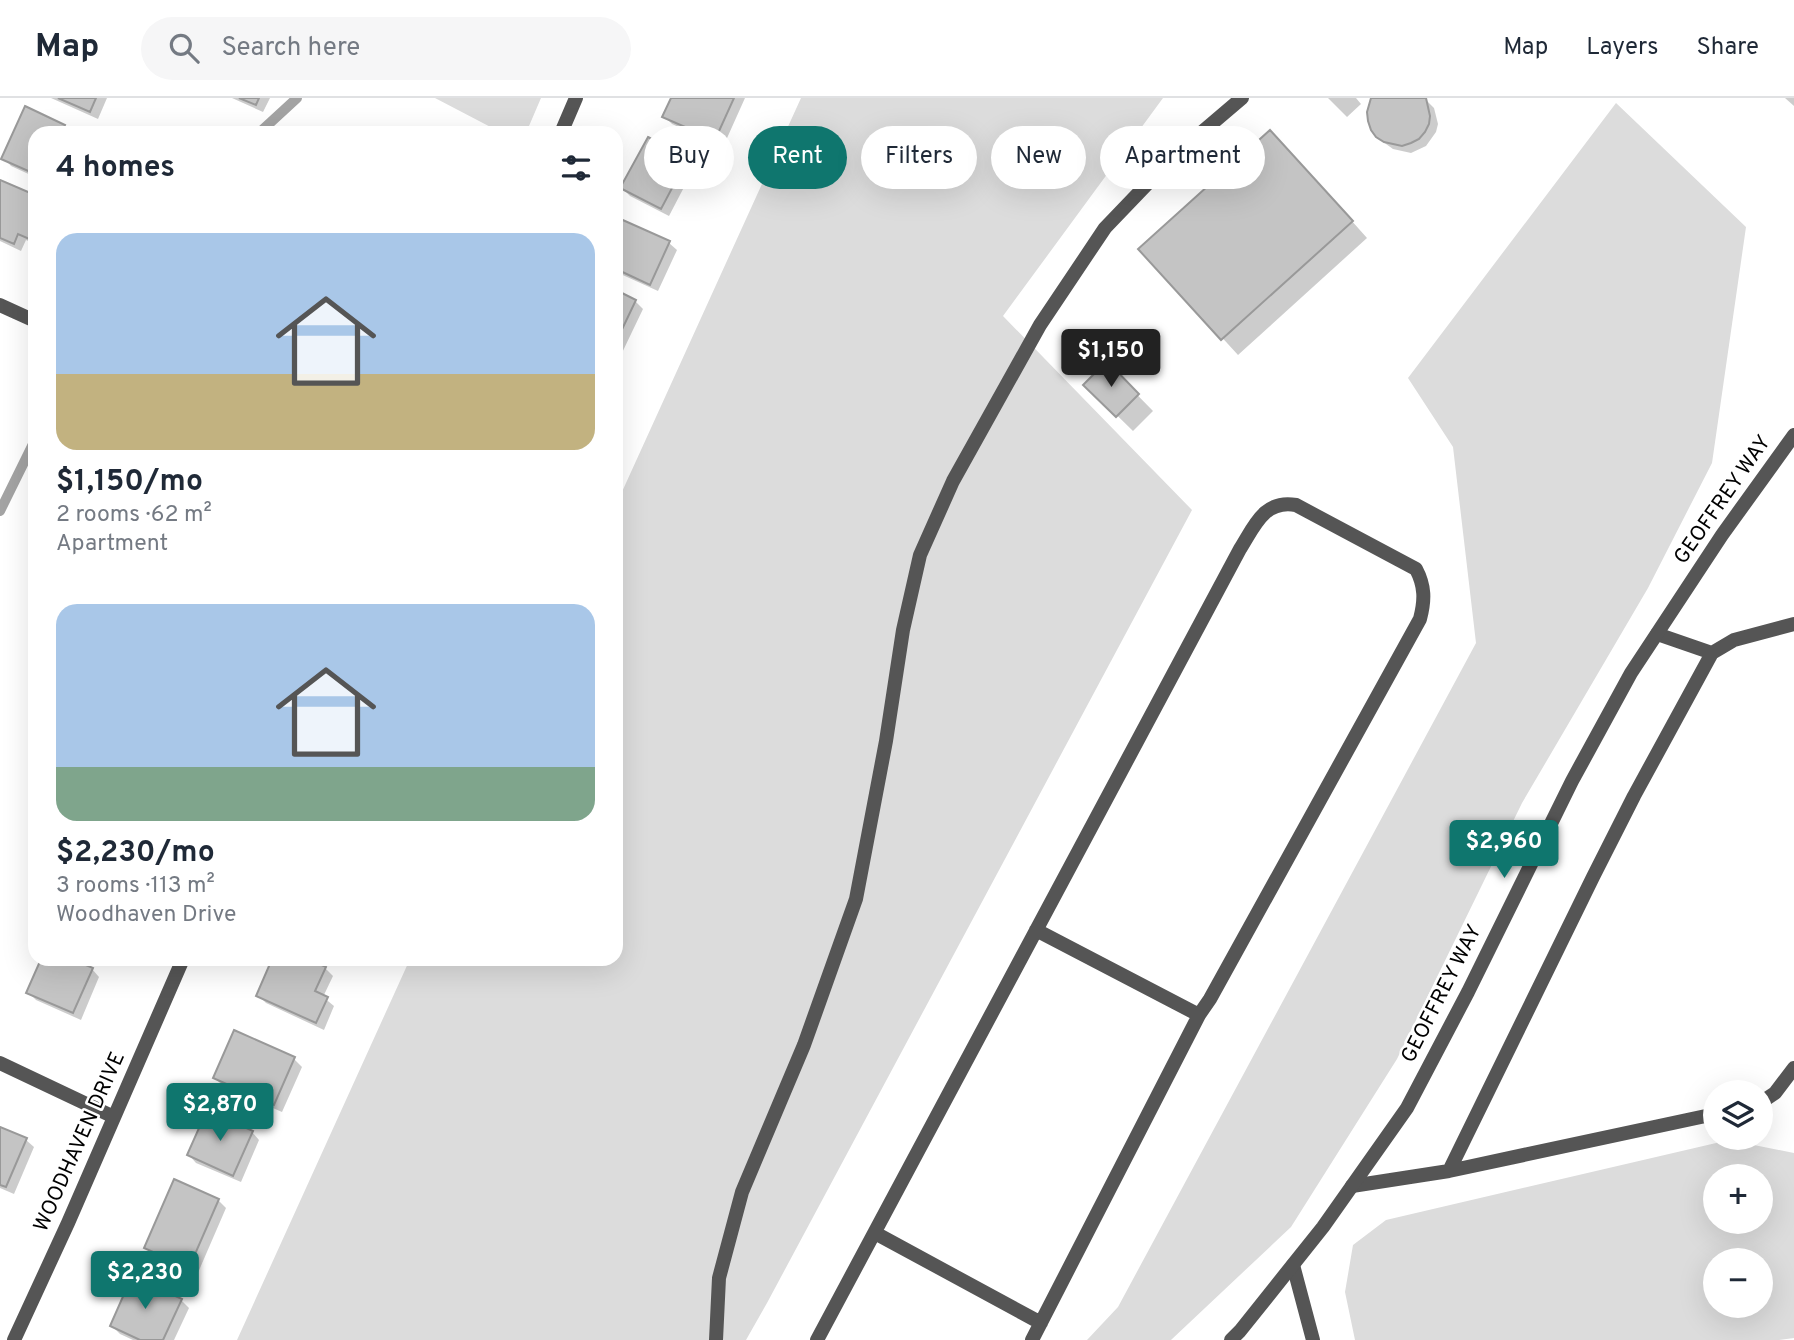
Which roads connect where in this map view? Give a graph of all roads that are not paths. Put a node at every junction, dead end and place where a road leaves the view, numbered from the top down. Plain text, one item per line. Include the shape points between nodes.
1 (576, 98) edge
2 (1242, 98) edge
3 (564, 126) edge
4 (0, 305) edge
5 (28, 318) edge
6 (1794, 435) edge
7 (1794, 624) edge
8 (1657, 634) junction
9 (1712, 653) junction
10 (1036, 930) junction
11 (180, 966) edge
12 (1199, 1015) junction
13 (0, 1063) edge
14 (1794, 1068) edge
15 (1773, 1094) edge
16 (114, 1117) junction
17 (1703, 1117) edge
18 (1448, 1171) junction
19 (1352, 1186) junction
20 (875, 1233) junction
21 (1293, 1265) junction
22 (1041, 1323) junction
23 (14, 1340) edge
24 (716, 1340) edge
25 (817, 1340) edge
26 (1032, 1340) edge
27 (1231, 1340) edge
28 (1313, 1340) edge

1 - 3 street
2 - 24 street via 1175,155 1105,228 1040,325 953,481 920,555 902,630 856,899 804,1045 742,1192 719,1278
4 - 5 street
6 - 8 street, GEOFFREY WAY
7 - 9 street via 1734,640
8 - 9 street
8 - 19 street, GEOFFREY WAY via 1572,780 1407,1108
9 - 18 street via 1592,877
10 - 12 street
10 - 12 street via 1240,549 1266,511 1277,504 1296,505 1416,569 1424,602 1420,618
10 - 20 street
11 - 16 street, WOODHAVEN DRIVE
12 - 22 street
13 - 16 street
14 - 15 street
16 - 23 street, WOODHAVEN DRIVE
17 - 18 street
18 - 19 street
19 - 21 street, GEOFFREY WAY
20 - 22 street
20 - 25 street
21 - 27 street, GEOFFREY WAY
21 - 28 street
22 - 26 street

